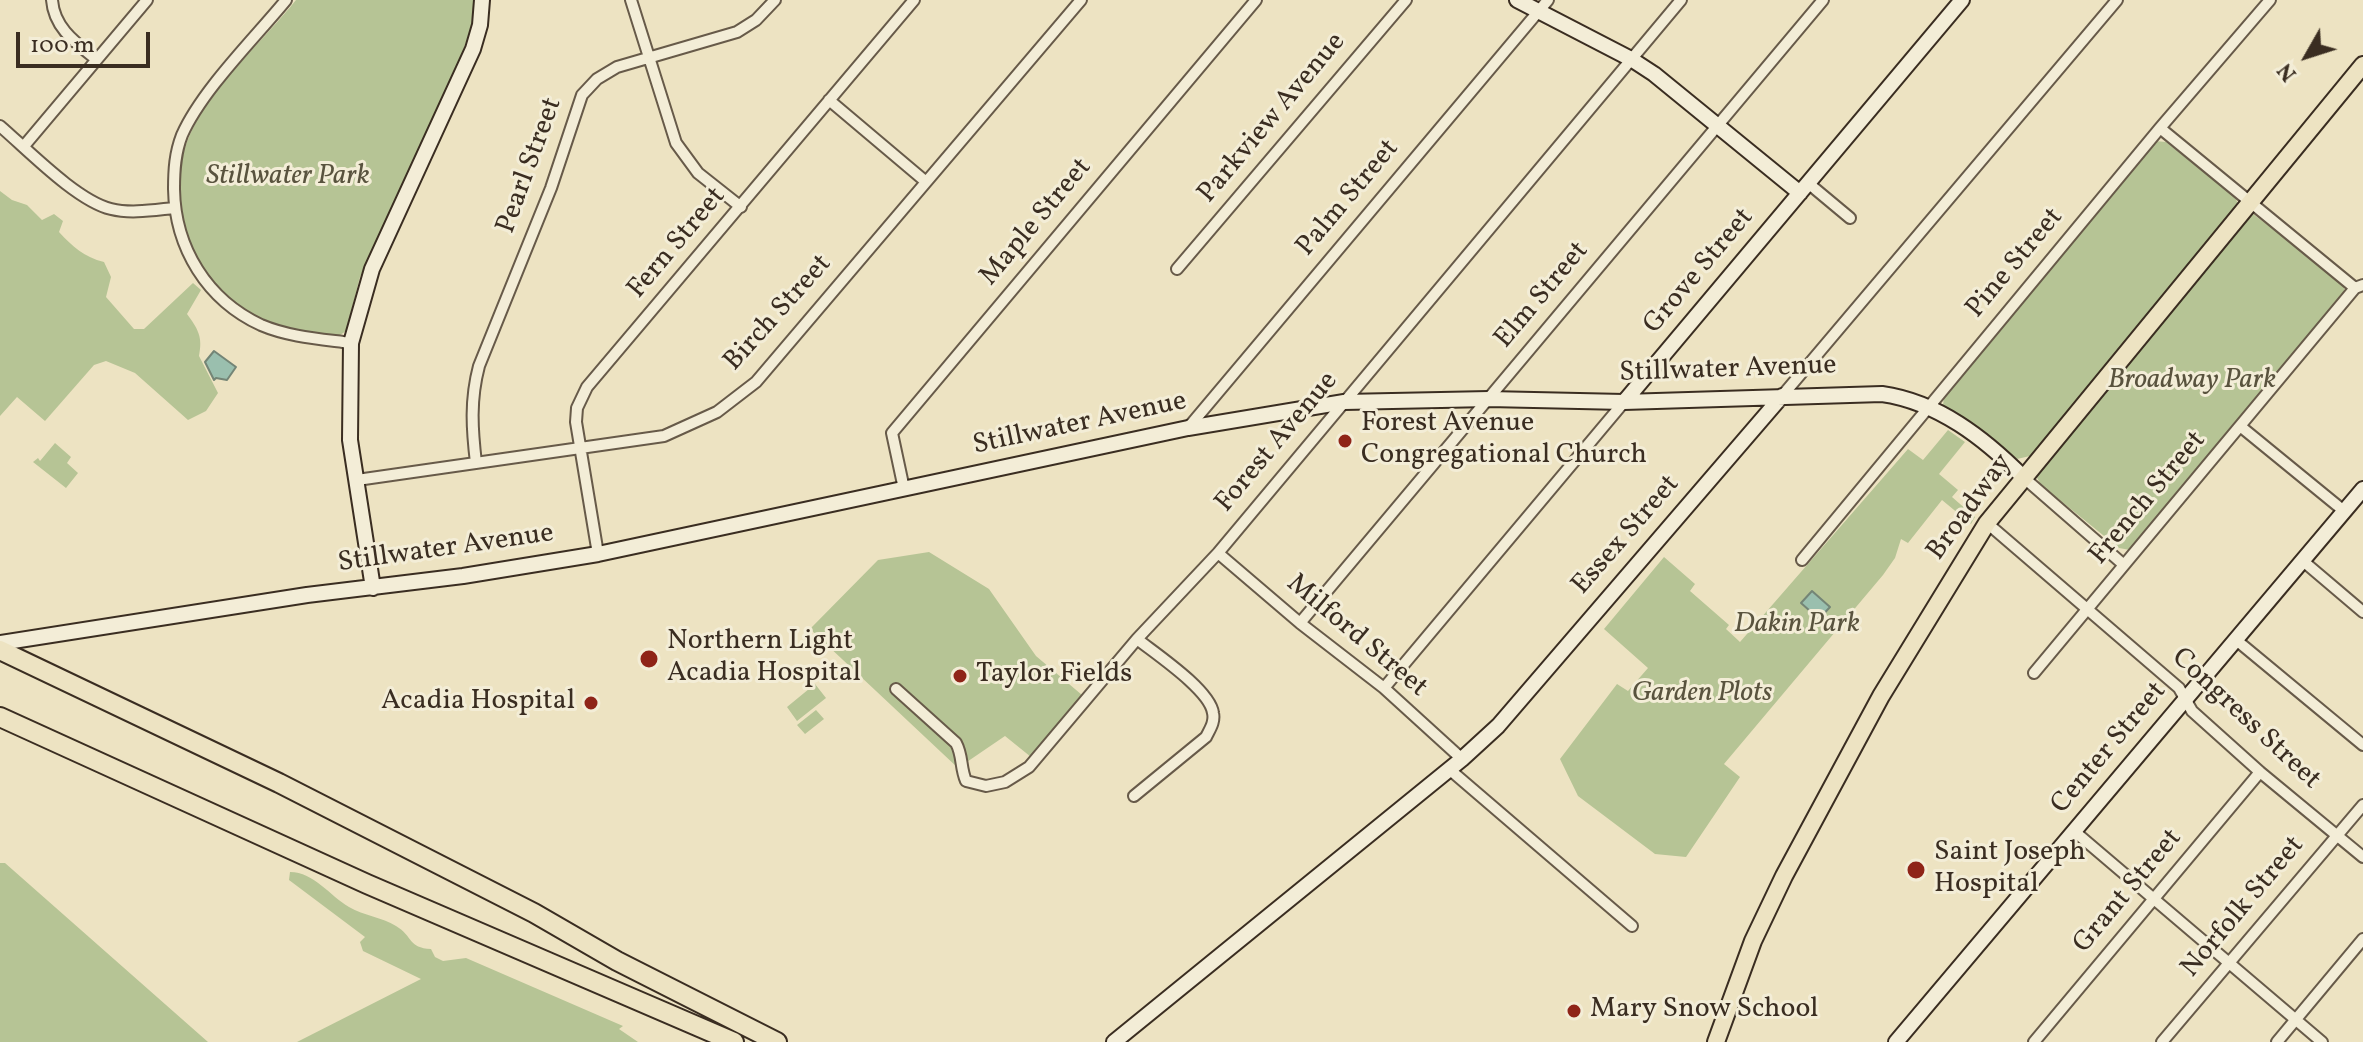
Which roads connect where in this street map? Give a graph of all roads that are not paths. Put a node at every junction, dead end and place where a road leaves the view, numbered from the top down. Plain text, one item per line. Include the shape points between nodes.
1 (52, 0) edge
2 (147, 0) edge
3 (286, 0) edge
4 (482, 0) edge
5 (631, 0) edge
6 (775, 0) edge
7 (914, 0) edge
8 (1081, 0) edge
9 (1256, 0) edge
10 (1406, 0) edge
11 (1517, 0) edge
12 (1681, 0) edge
13 (1823, 0) edge
14 (1962, 0) edge
15 (2117, 0) edge
16 (2270, 0) edge
17 (1543, 5) edge
18 (648, 56) junction
19 (96, 59) junction
20 (1631, 59) junction
21 (2363, 65) edge
22 (829, 100) junction
23 (0, 126) edge
24 (1716, 126) junction
25 (2160, 128) junction
26 (24, 146) junction
27 (925, 181) junction
28 (1804, 188) junction
29 (2249, 203) junction
30 (741, 207) junction
31 (174, 208) junction
32 (1850, 218) dead end
33 (1177, 269) dead end
34 (2361, 286) edge
35 (351, 343) junction
36 (1782, 396) junction
37 (1489, 399) junction
38 (1344, 402) junction
39 (1624, 402) junction
40 (1929, 407) junction
41 (2240, 426) junction
42 (1188, 428) junction
43 (580, 449) junction
44 (476, 463) junction
45 (2023, 477) junction
46 (357, 480) junction
47 (904, 489) junction
48 (2362, 492) edge
49 (2344, 511) junction
50 (1987, 523) junction
51 (1218, 553) junction
52 (598, 554) junction
53 (1802, 560) dead end
54 (2303, 561) junction
55 (2124, 565) junction
56 (373, 588) junction
57 (2088, 611) junction
58 (2363, 612) edge
59 (1300, 623) junction
60 (1137, 639) junction
61 (2235, 639) junction
62 (0, 643) edge
63 (0, 650) edge
64 (2034, 673) dead end
65 (1384, 688) junction
66 (896, 689) dead end
67 (2186, 700) junction
68 (0, 717) edge
69 (2363, 745) edge
70 (1462, 759) junction
71 (1449, 769) junction
72 (2260, 772) junction
73 (1134, 796) dead end
74 (2363, 805) edge
75 (2074, 831) junction
76 (2338, 835) junction
77 (2363, 857) edge
78 (2153, 900) junction
79 (1632, 926) dead end
80 (2363, 939) edge
81 (2229, 963) junction
82 (2296, 1020) junction
83 (734, 1042) edge
84 (777, 1042) edge
85 (1114, 1042) edge
86 (1716, 1042) edge
87 (1896, 1042) edge
88 (2034, 1042) edge
89 (2162, 1042) edge
90 (2277, 1042) edge
91 (2322, 1042) edge

1 - 19 street via 69,37
2 - 19 street
3 - 31 street via 192,117 176,153
4 - 35 street via 473,49 372,269
5 - 18 street
6 - 18 street, Pearl Street via 737,32
7 - 22 street, Fern Street
8 - 27 street, Birch Street
9 - 47 street, Maple Street via 892,433
10 - 33 street, Parkview Avenue
11 - 17 street
12 - 20 street, Forest Avenue
13 - 24 street, Elm Street
14 - 28 street, Grove Street
15 - 36 street, Essex Street
16 - 25 street, Pine Street
17 - 20 street
17 - 42 street, Palm Street
18 - 30 street via 676,143 687,161
18 - 44 street, Pearl Street via 617,67 582,95 551,188 479,366 471,419
19 - 26 street
20 - 24 street
20 - 38 street, Forest Avenue
21 - 29 main road, Broadway
22 - 27 street
22 - 30 street, Fern Street
23 - 26 street
24 - 28 street
24 - 37 street, Elm Street
25 - 29 street
25 - 40 street, Pine Street
26 - 31 street via 100,206 130,211
27 - 43 street, Birch Street via 753,385 717,412 664,436
28 - 32 street
28 - 39 street, Grove Street
29 - 34 street
29 - 45 main road, Broadway
30 - 43 street, Fern Street via 587,387 577,408
31 - 35 street via 188,255 227,303 290,335
34 - 41 street, French Street
35 - 46 street via 350,440
36 - 39 street, Stillwater Avenue
36 - 40 street, Stillwater Avenue via 1882,394
36 - 70 street, Essex Street via 1498,726
37 - 38 street, Stillwater Avenue
37 - 39 street, Stillwater Avenue
37 - 59 street, Elm Street
38 - 42 street, Stillwater Avenue
38 - 51 street, Forest Avenue
39 - 65 street, Grove Street
40 - 45 street, Stillwater Avenue via 1958,422
40 - 53 street, Pine Street
41 - 49 street
41 - 55 street, French Street
42 - 47 street, Stillwater Avenue
43 - 44 street, Birch Street
43 - 52 street, Fern Street
44 - 46 street, Birch Street
45 - 50 main road, Broadway
45 - 55 street, Stillwater Avenue
46 - 56 street
47 - 52 street, Stillwater Avenue
48 - 49 street, Center Street
49 - 54 street, Center Street
50 - 57 street, Congress Street
50 - 86 main road, Broadway via 1881,696 1784,876 1753,941
51 - 59 street, Milford Street
51 - 60 street, Forest Avenue
52 - 56 street, Stillwater Avenue
54 - 58 street
54 - 61 street, Center Street
55 - 57 street, French Street
56 - 62 street, Stillwater Avenue
57 - 64 street, French Street
57 - 67 street, Congress Street via 2179,688
59 - 65 street, Milford Street
60 - 66 street, Forest Avenue via 1029,767 1005,782 986,786 966,781 956,743
60 - 73 street via 1206,697 1213,724 1206,737
61 - 67 street, Center Street
61 - 69 street
63 - 84 highway via 436,863
65 - 70 street, Milford Street
67 - 72 street, Congress Street
67 - 75 street, Center Street
68 - 83 highway via 367,884
70 - 71 street, Essex Street
71 - 79 street
71 - 85 street, Essex Street
72 - 76 street, Congress Street
72 - 78 street, Grant Street
74 - 76 street, Norfolk Street
75 - 78 street
75 - 87 street, Center Street
76 - 77 street, Congress Street
76 - 81 street, Norfolk Street
78 - 81 street
78 - 88 street, Grant Street
80 - 82 street
81 - 82 street
81 - 89 street, Norfolk Street
82 - 90 street
82 - 91 street

